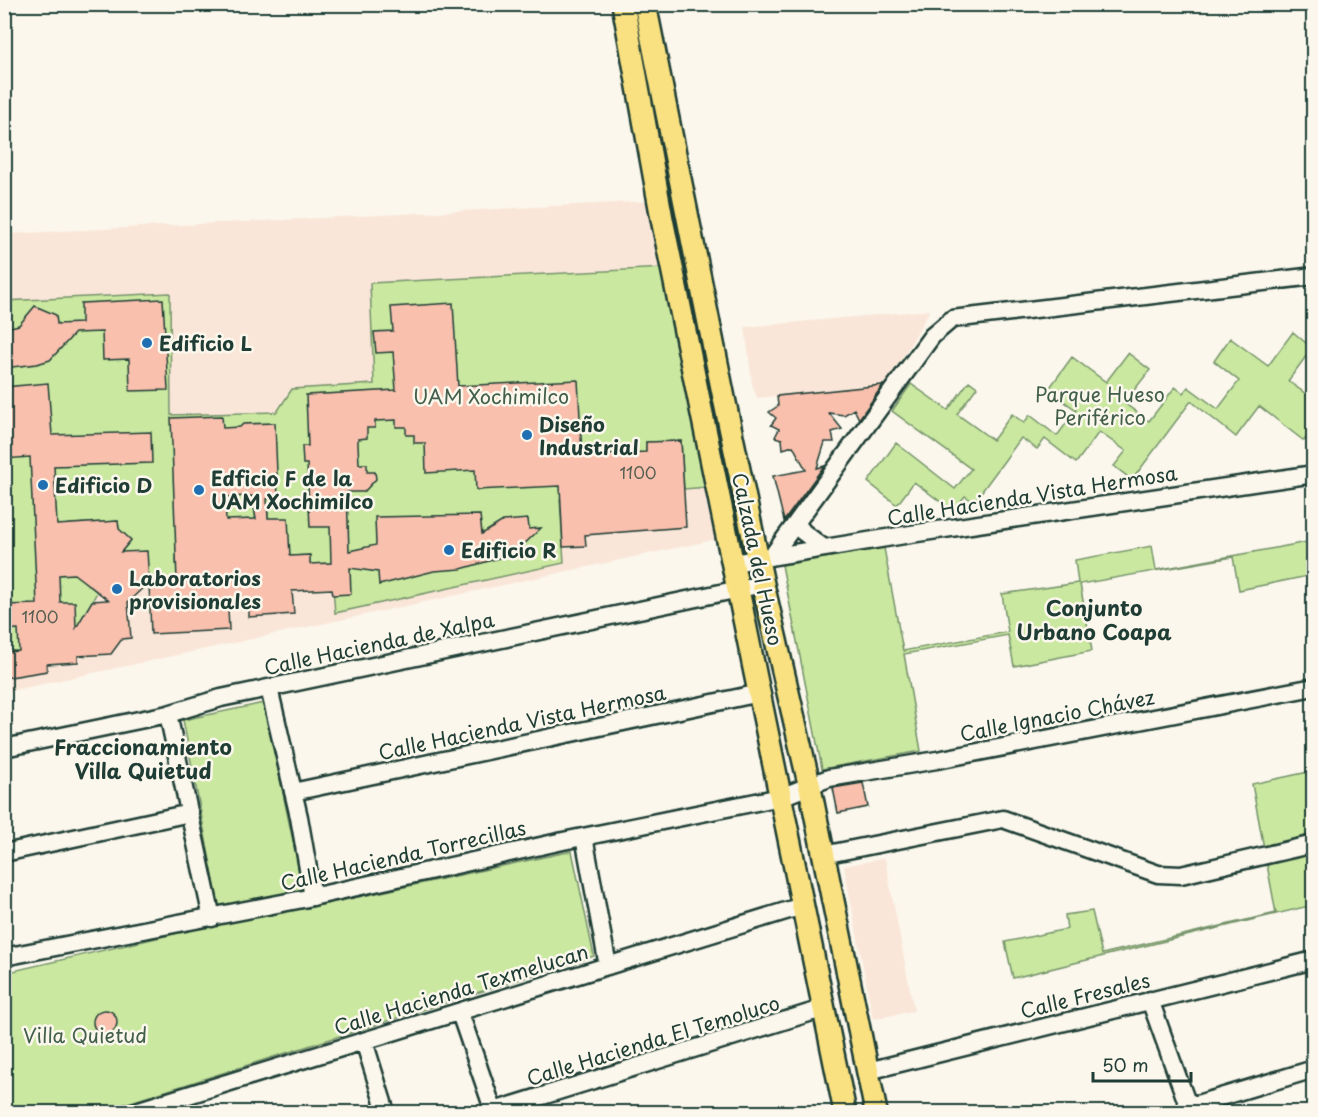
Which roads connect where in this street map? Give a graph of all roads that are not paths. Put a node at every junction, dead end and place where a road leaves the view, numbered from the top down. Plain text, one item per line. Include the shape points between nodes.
1 (623, 4) edge
2 (645, 4) edge
3 (1314, 276) edge
4 (1314, 474) edge
5 (796, 523) junction
6 (824, 548) junction
7 (765, 557) junction
8 (733, 563) junction
9 (763, 584) junction
10 (738, 589) junction
11 (269, 687) junction
12 (1314, 687) edge
13 (760, 693) junction
14 (168, 714) junction
15 (4, 748) edge
16 (809, 786) junction
17 (293, 792) junction
18 (781, 797) junction
19 (190, 813) junction
20 (584, 837) junction
21 (1314, 844) edge
22 (4, 853) edge
23 (823, 855) junction
24 (313, 897) junction
25 (802, 906) junction
26 (212, 918) junction
27 (4, 957) edge
28 (1314, 960) edge
29 (608, 966) junction
30 (1150, 1000) junction
31 (825, 1008) junction
32 (460, 1013) junction
33 (364, 1041) junction
34 (1314, 1069) edge
35 (868, 1071) junction
36 (494, 1112) edge
37 (844, 1112) edge
38 (133, 1113) edge
39 (386, 1113) edge
40 (876, 1113) edge

1 - 8 main road, Calzada del Hueso via 662,219
2 - 7 main road, Calzada del Hueso
3 - 5 street via 952,319 932,336
4 - 6 street, Calle Hacienda Vista Hermosa
5 - 6 street
5 - 7 street
6 - 7 street, Calle Hacienda Vista Hermosa
7 - 8 street, Calle Hacienda Vista Hermosa
7 - 9 main road, Calzada del Hueso
8 - 10 main road, Calzada del Hueso
9 - 10 street, Calle Hacienda de Xalpa
9 - 16 main road, Calzada del Hueso
10 - 11 street, Calle Hacienda de Xalpa
10 - 13 main road, Calzada del Hueso
11 - 14 street, Calle Hacienda de Xalpa
11 - 17 street
12 - 16 street, Calle Ignacio Chávez via 829,778
13 - 17 street, Calle Hacienda Vista Hermosa
13 - 18 main road, Calzada del Hueso
14 - 15 street, Calle Hacienda de Xalpa
14 - 19 street
16 - 18 street, Calle Hacienda Torrecillas
16 - 23 main road, Calzada del Hueso
17 - 24 street
18 - 20 street, Calle Hacienda Torrecillas
18 - 25 main road, Calzada del Hueso
19 - 22 street
19 - 26 street
20 - 24 street, Calle Hacienda Torrecillas
20 - 29 street
21 - 23 street via 1168,876 1003,819
23 - 35 main road, Calzada del Hueso
24 - 26 street, Calle Hacienda Torrecillas
25 - 29 street, Calle Hacienda Texmelucan
25 - 31 main road, Calzada del Hueso
26 - 27 street, Calle Hacienda Torrecillas
28 - 30 street, Calle Fresales
29 - 32 street, Calle Hacienda Texmelucan
30 - 34 street via 1186,1100 1194,1105
30 - 35 street, Calle Fresales
31 - 36 street, Calle Hacienda El Temoluco
31 - 37 main road, Calzada del Hueso
32 - 33 street, Calle Hacienda Texmelucan
32 - 36 street
33 - 38 street, Calle Hacienda Texmelucan
33 - 39 street
35 - 40 main road, Calzada del Hueso

